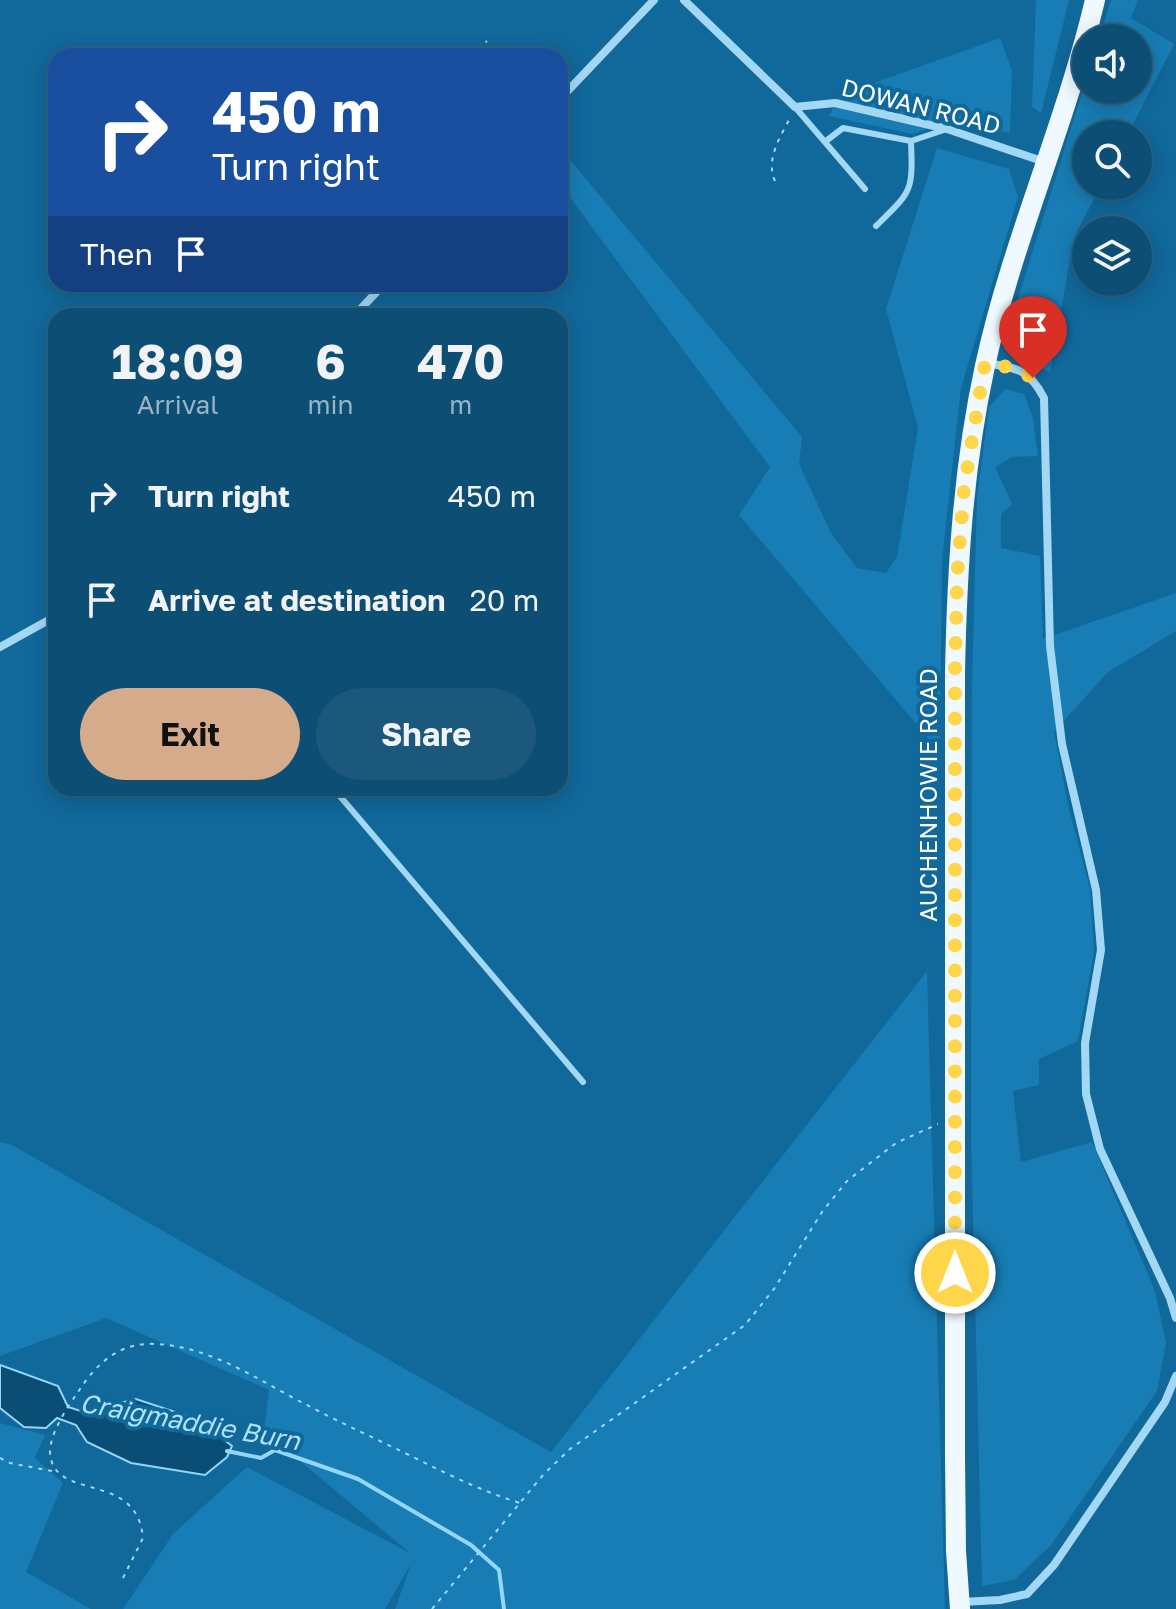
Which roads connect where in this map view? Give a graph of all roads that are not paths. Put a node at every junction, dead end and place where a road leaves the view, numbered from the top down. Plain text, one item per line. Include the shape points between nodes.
1 (654, 0) edge
2 (684, 0) edge
3 (1095, 0) edge
4 (568, 91) edge
5 (795, 107) junction
6 (947, 129) junction
7 (826, 141) junction
8 (911, 141) junction
9 (1046, 162) junction
10 (865, 189) dead end
11 (876, 226) dead end
12 (376, 292) edge
13 (362, 308) edge
14 (985, 363) junction
15 (48, 620) edge
16 (0, 647) edge
17 (340, 796) edge
18 (583, 1082) dead end
19 (1176, 1318) edge
20 (1176, 1376) edge
21 (960, 1606) edge

1 - 4 street
2 - 5 street
3 - 9 main road, AUCHENHOWIE ROAD via 1080,64
5 - 6 street, DOWAN ROAD via 835,103
5 - 7 lane
6 - 8 lane
6 - 9 street, DOWAN ROAD
7 - 8 lane via 843,128
7 - 10 lane
8 - 11 lane via 907,196
9 - 14 main road, AUCHENHOWIE ROAD
12 - 13 street
14 - 19 street via 1033,378 1044,398 1050,646 1062,744 1096,890 1101,950 1085,1043 1086,1094 1100,1149
14 - 21 main road, AUCHENHOWIE ROAD via 964,488 955,673 955,1487
15 - 16 street
17 - 18 lane
20 - 21 street via 1165,1402 1054,1565 1027,1594

